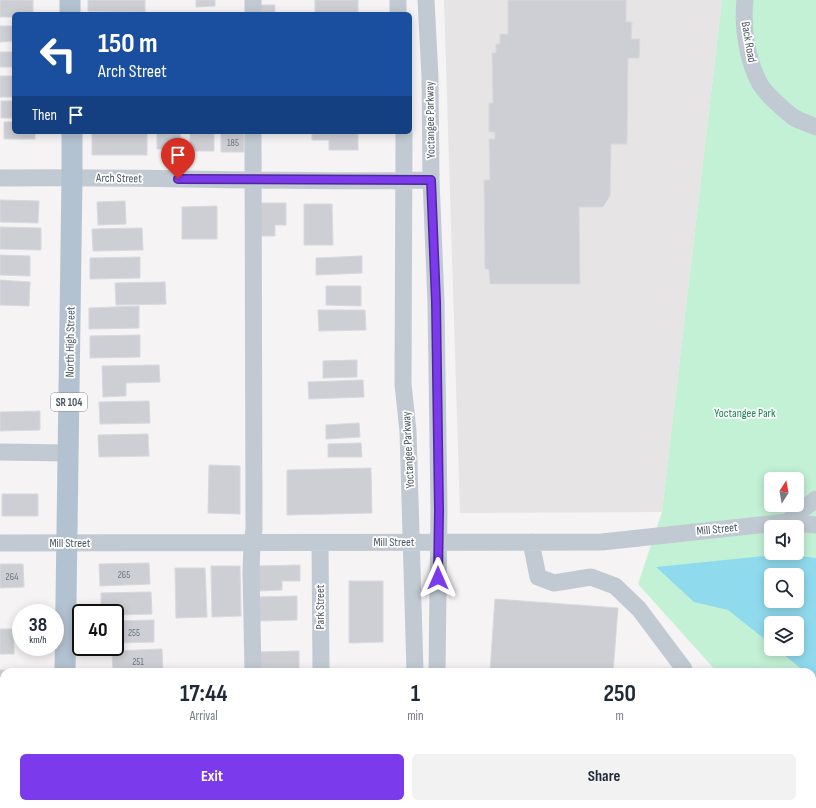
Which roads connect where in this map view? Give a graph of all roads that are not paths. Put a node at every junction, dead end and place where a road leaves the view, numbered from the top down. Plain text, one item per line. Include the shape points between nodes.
1 (70, 0) edge
2 (253, 0) edge
3 (398, 0) edge
4 (426, 0) edge
5 (745, 0) edge
6 (70, 12) edge
7 (253, 12) edge
8 (398, 12) edge
9 (816, 127) edge
10 (72, 134) edge
11 (253, 134) edge
12 (404, 134) edge
13 (72, 177) junction
14 (0, 178) edge
15 (253, 180) junction
16 (431, 180) junction
17 (403, 181) junction
18 (0, 452) edge
19 (68, 453) junction
20 (816, 500) edge
21 (790, 520) edge
22 (764, 524) edge
23 (804, 524) edge
24 (816, 525) edge
25 (67, 542) junction
26 (411, 542) junction
27 (438, 542) junction
28 (531, 542) junction
29 (0, 543) edge
30 (252, 543) junction
31 (320, 543) junction
32 (65, 668) edge
33 (252, 668) edge
34 (321, 668) edge
35 (415, 668) edge
36 (437, 668) edge
37 (683, 668) edge

1 - 6 main road
2 - 7 street
3 - 8 street
4 - 16 street, Yoctangee Parkway
5 - 9 street, Back Road via 746,39 751,64 761,85 794,117
10 - 13 main road, North High Street / SR 104
11 - 15 street
12 - 17 street, Yoctangee Parkway
13 - 14 street, Arch Street
13 - 15 street, Arch Street
13 - 19 main road, North High Street / SR 104
15 - 17 street, Arch Street
15 - 30 street
16 - 17 street, Arch Street
16 - 27 street, Yoctangee Parkway via 436,302
17 - 26 street, Yoctangee Parkway via 403,384 408,431
18 - 19 street
19 - 25 main road, North High Street / SR 104
20 - 21 street
22 - 28 street, Mill Street via 602,542
23 - 24 street, Mill Street
25 - 29 street, Mill Street
25 - 30 street, Mill Street
25 - 32 main road, North High Street / SR 104
26 - 27 street, Mill Street
26 - 31 street, Mill Street
26 - 35 street, Yoctangee Parkway
27 - 28 street, Mill Street
27 - 36 street, Yoctangee Parkway
28 - 37 street via 538,577 554,583 591,577 615,586 639,609
30 - 31 street, Mill Street
30 - 33 street
31 - 34 street, Park Street

